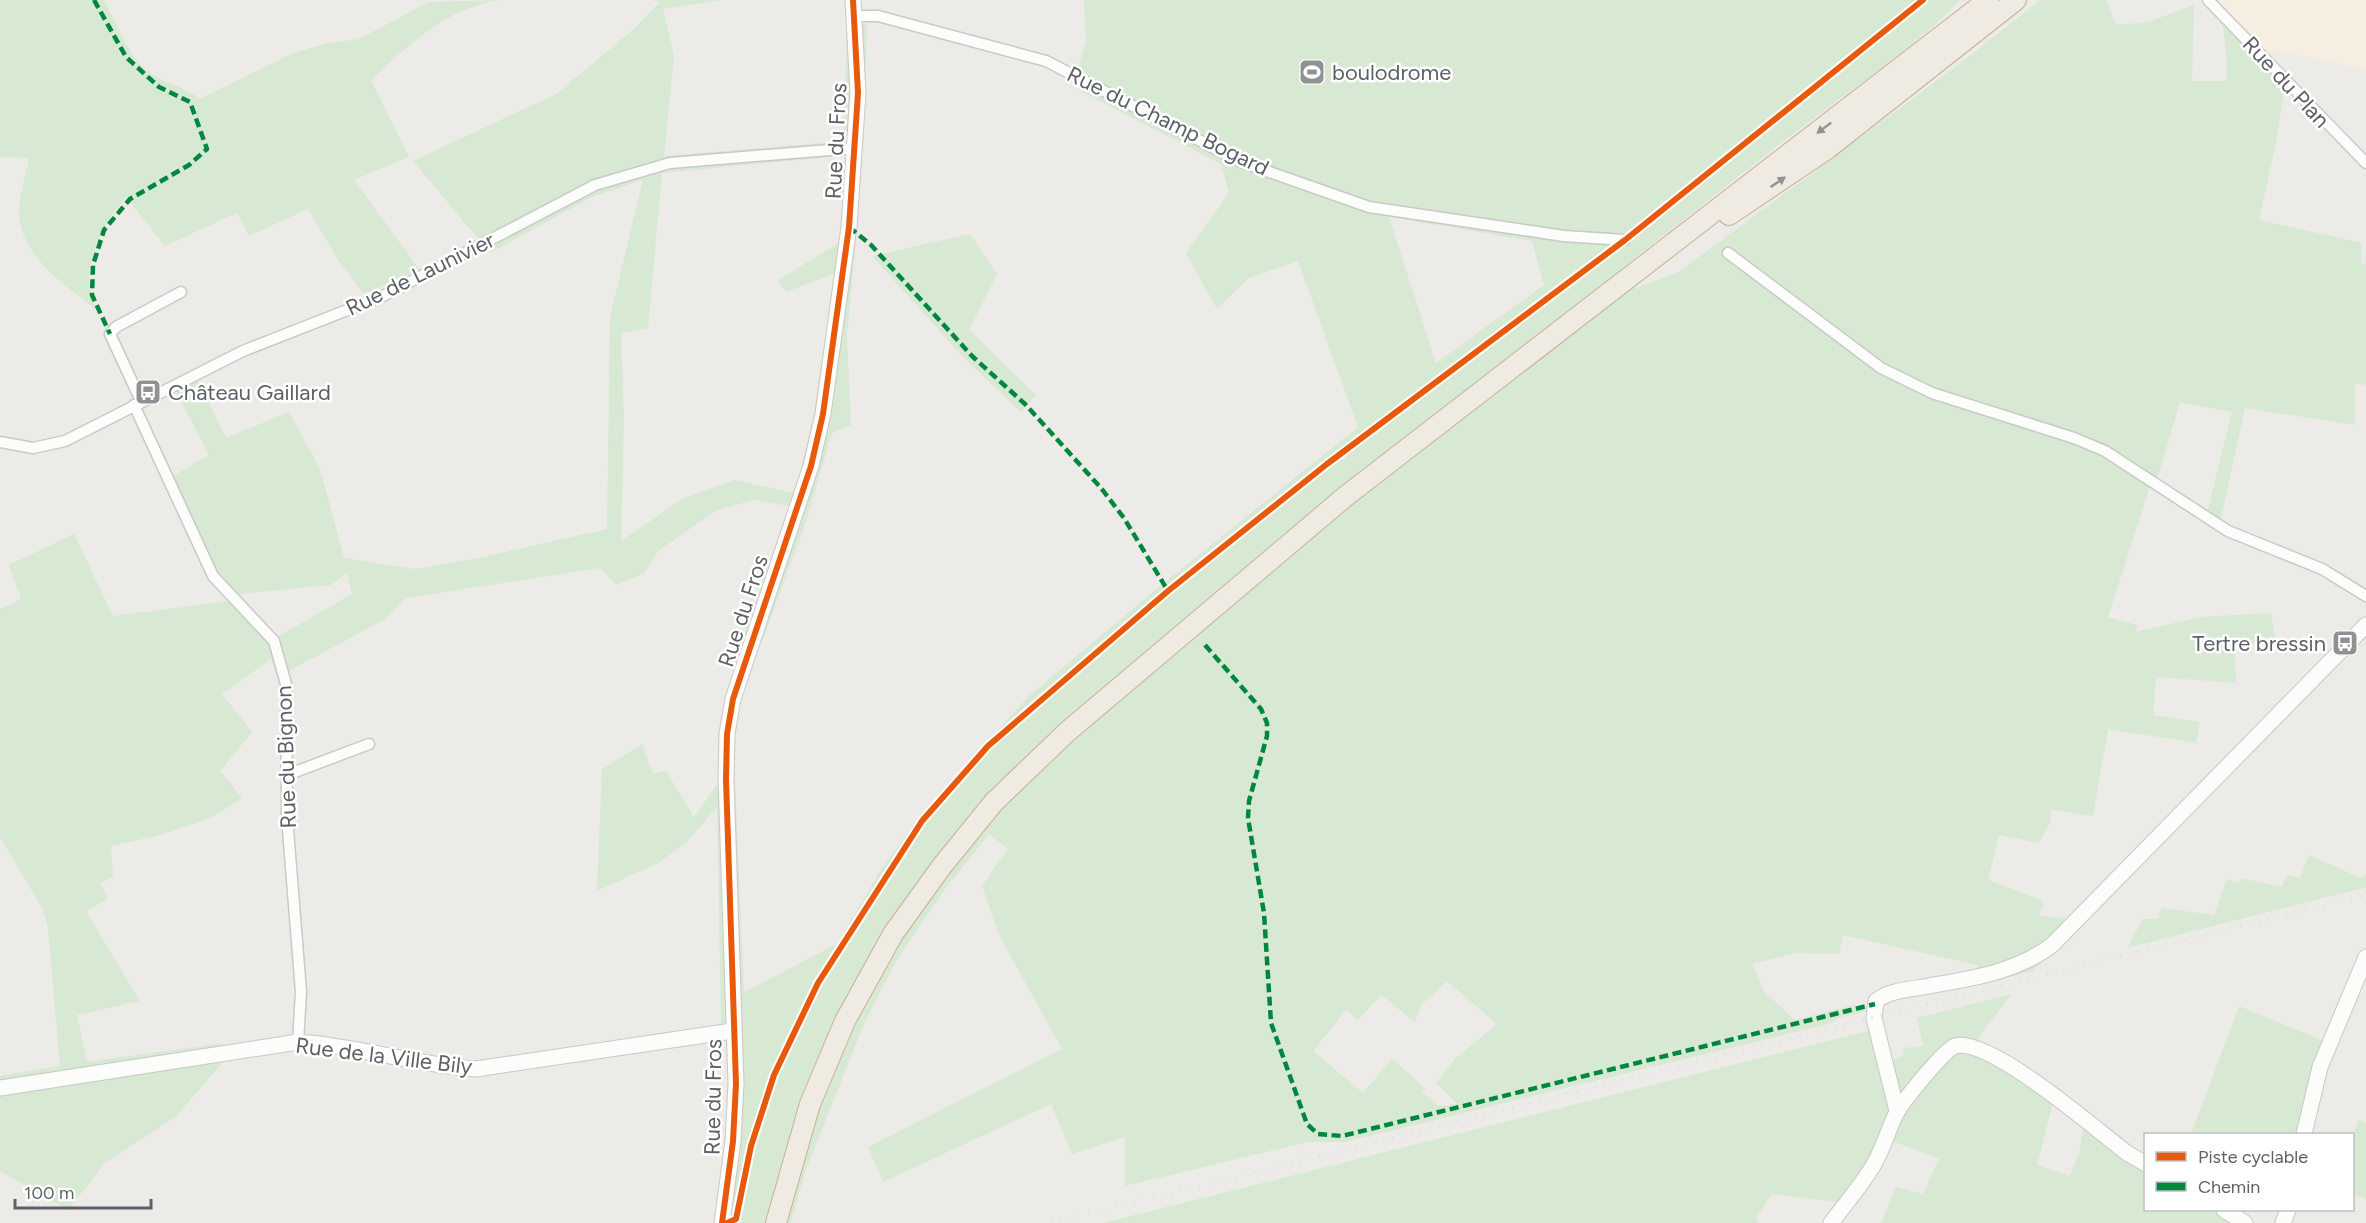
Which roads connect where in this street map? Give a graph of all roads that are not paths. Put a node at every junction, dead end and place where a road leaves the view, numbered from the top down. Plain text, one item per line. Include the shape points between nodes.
1 (852, 0) edge
2 (1974, 0) edge
3 (1988, 0) edge
4 (2016, 0) edge
5 (2030, 0) edge
6 (2208, 0) edge
7 (855, 16) junction
8 (1932, 68) junction
9 (1870, 92) junction
10 (855, 148) junction
11 (2366, 163) edge
12 (1625, 240) dead end
13 (1728, 253) dead end
14 (1624, 283) junction
15 (181, 292) dead end
16 (138, 403) junction
17 (0, 442) edge
18 (2366, 596) edge
19 (2366, 625) edge
20 (369, 744) dead end
21 (287, 775) junction
22 (2366, 957) edge
23 (732, 1031) junction
24 (298, 1042) junction
25 (0, 1088) edge
26 (1897, 1111) junction
27 (2304, 1133) edge
28 (2144, 1163) edge
29 (2227, 1211) edge
30 (722, 1223) edge
31 (776, 1223) edge
32 (1831, 1223) edge
33 (2246, 1223) edge

1 - 7 street, Rue du Fros
2 - 9 highway
3 - 9 highway
4 - 8 highway
5 - 8 highway via 1950,61
6 - 11 street, Rue du Plan
7 - 10 street, Rue du Fros
7 - 12 street, Rue du Champ Bogard via 878,16 1046,61 1241,162 1369,207 1564,236
14 -> 8 highway via 1827,149
9 -> 14 highway
10 - 16 street, Rue de Launivier via 670,163 595,186 383,296 243,351
10 - 23 street, Rue du Fros via 849,227 823,414 811,466 733,699 727,734
13 - 18 street via 1881,368 1906,382 2105,451 2228,531 2322,569
14 - 31 highway via 1346,496 1067,732 994,802 893,934 845,1021 810,1104
15 - 16 street, Rue du Bignon via 110,334
16 - 17 street, Rue de Launivier via 65,441 33,448
16 - 21 street, Rue du Bignon via 213,576 273,641 286,684
19 - 26 street via 2052,945 2006,969 1880,998 1875,1004 1874,1018
20 - 21 street
21 - 24 street, Rue du Bignon via 301,992
22 - 27 street via 2320,1067
23 - 24 street, Rue de la Ville Bily via 476,1069 436,1066
23 - 30 street, Rue du Fros via 736,1083 733,1141
24 - 25 street, Rue de la Ville Bily
26 - 28 street via 1936,1062 1954,1046 1965,1046 1987,1052 2017,1069
26 - 32 street via 1875,1164
29 - 33 street

